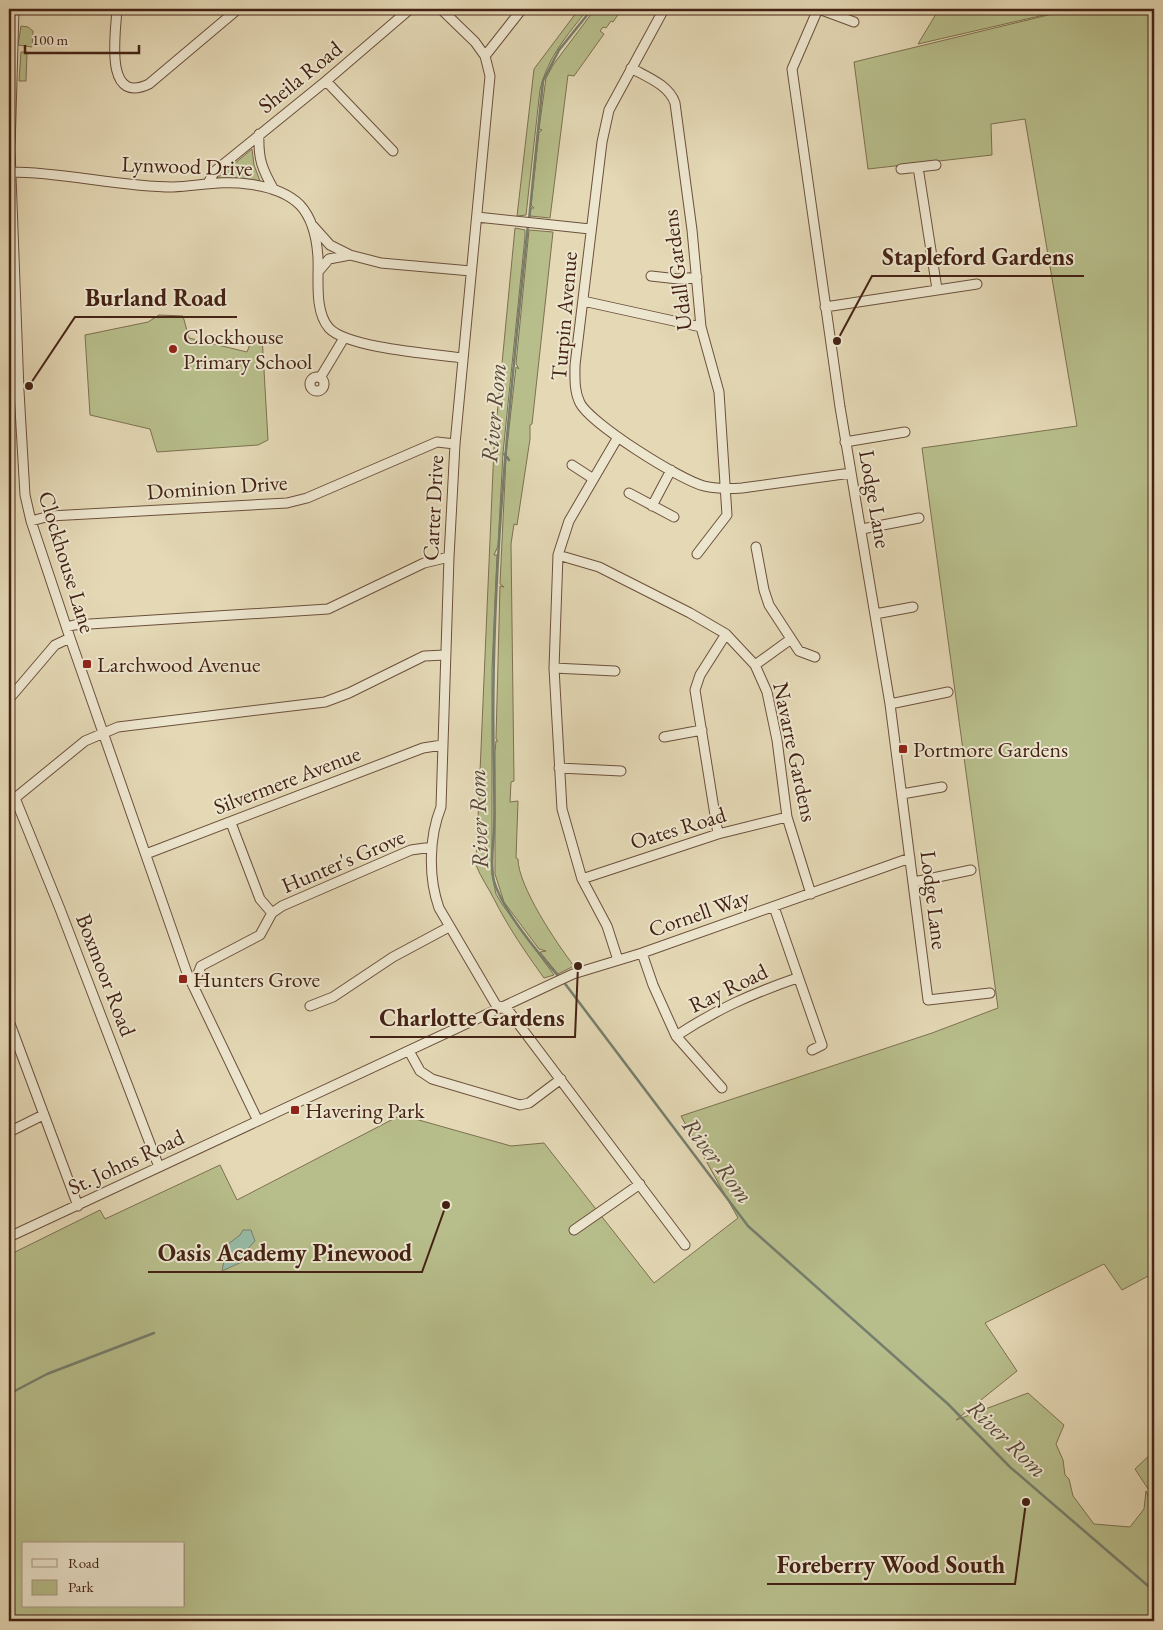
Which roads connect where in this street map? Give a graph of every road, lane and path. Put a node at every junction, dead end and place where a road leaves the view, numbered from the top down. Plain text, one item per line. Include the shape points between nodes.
1 (14, 9) edge
2 (117, 9) edge
3 (238, 9) edge
4 (410, 9) edge
5 (441, 9) edge
6 (522, 9) edge
7 (664, 9) edge
8 (818, 9) edge
9 (854, 22) dead end
10 (485, 56) junction
11 (631, 68) junction
12 (326, 81) junction
13 (9, 127) edge
14 (259, 134) junction
15 (393, 151) dead end
16 (936, 165) dead end
17 (918, 167) junction
18 (901, 169) dead end
19 (11, 172) junction
20 (208, 183) junction
21 (274, 190) junction
22 (11, 207) edge
23 (477, 217) junction
24 (312, 226) junction
25 (590, 229) junction
26 (350, 255) junction
27 (471, 271) junction
28 (318, 272) junction
29 (651, 276) dead end
30 (697, 277) junction
31 (977, 284) dead end
32 (937, 289) junction
33 (583, 301) junction
34 (825, 307) junction
35 (701, 327) junction
36 (344, 338) junction
37 (464, 358) junction
38 (320, 378) dead end
39 (9, 391) edge
40 (19, 391) junction
41 (904, 432) dead end
42 (618, 437) junction
43 (845, 442) junction
44 (455, 444) junction
45 (572, 465) dead end
46 (671, 470) junction
47 (850, 474) junction
48 (592, 478) junction
49 (724, 489) junction
50 (629, 493) dead end
51 (652, 506) junction
52 (674, 517) dead end
53 (919, 518) dead end
54 (31, 521) junction
55 (862, 529) junction
56 (756, 547) dead end
57 (697, 554) dead end
58 (558, 555) junction
59 (449, 558) junction
60 (913, 607) dead end
61 (876, 614) junction
62 (67, 627) junction
63 (726, 634) junction
64 (70, 638) junction
65 (791, 639) junction
66 (445, 655) junction
67 (815, 657) dead end
68 (754, 665) junction
69 (554, 668) junction
70 (615, 671) dead end
71 (948, 692) dead end
72 (9, 699) edge
73 (890, 704) junction
74 (702, 730) junction
75 (104, 732) junction
76 (664, 737) dead end
77 (442, 746) junction
78 (559, 768) junction
79 (621, 771) dead end
80 (942, 787) dead end
81 (902, 794) junction
82 (12, 801) edge
83 (787, 817) junction
84 (230, 823) junction
85 (718, 834) junction
86 (432, 847) junction
87 (146, 854) junction
88 (910, 858) junction
89 (971, 870) dead end
90 (582, 879) junction
91 (914, 882) junction
92 (811, 894) junction
93 (774, 907) junction
94 (272, 913) junction
95 (449, 927) junction
96 (642, 953) junction
97 (183, 960) junction
98 (618, 960) junction
99 (201, 966) junction
100 (797, 978) junction
101 (193, 986) junction
102 (990, 993) dead end
103 (310, 1006) dead end
104 (502, 1008) junction
105 (9, 1021) edge
106 (676, 1036) junction
107 (812, 1050) dead end
108 (408, 1051) junction
109 (561, 1079) junction
110 (722, 1088) dead end
111 (43, 1115) junction
112 (258, 1121) junction
113 (9, 1132) edge
114 (159, 1167) junction
115 (640, 1184) junction
116 (78, 1206) junction
117 (574, 1230) dead end
118 (9, 1238) edge
119 (685, 1245) dead end

1 - 13 street, Clockhouse Lane
2 - 3 street via 114,64 117,76 134,88 149,84
4 - 12 street, Sheila Road
5 - 10 street, Carter Drive
6 - 10 street
7 - 11 street, Turpin Avenue
8 - 9 street
8 - 34 street, Lodge Lane via 792,69
10 - 23 street, Carter Drive via 490,76
11 - 25 street, Turpin Avenue via 609,110
11 - 30 street, Udall Gardens via 663,86 672,94 675,103
12 - 14 street, Sheila Road
12 - 15 street
13 - 19 street, Clockhouse Lane
14 - 20 street, Sheila Road via 215,171
14 - 21 street, Sheila Road via 258,155
16 - 17 street
17 - 18 street
17 - 32 street
19 - 20 street, Lynwood Drive via 173,187
19 - 22 street, Clockhouse Lane
20 - 21 street, Lynwood Drive via 248,184
21 - 24 street, Lynwood Drive via 300,206
22 - 40 street, Clockhouse Lane
23 - 25 street
23 - 27 street, Carter Drive
24 - 26 street via 330,245
24 - 28 street, Lynwood Drive
25 - 33 street, Turpin Avenue
26 - 27 street via 381,263
26 - 28 street via 329,259
27 - 37 street, Carter Drive
28 - 36 street, Lynwood Drive via 320,309 328,327
29 - 30 street
30 - 35 street, Udall Gardens
31 - 32 street
32 - 34 street
33 - 35 street
33 - 42 street, Turpin Avenue via 575,389 586,412
34 - 43 street, Lodge Lane
35 - 49 street, Udall Gardens via 719,392
36 - 37 street, Lynwood Drive
36 - 38 street
37 - 44 street, Carter Drive
39 - 40 street
40 - 54 street, Clockhouse Lane via 24,484
41 - 43 street
42 - 46 street, Turpin Avenue
42 - 48 street
43 - 47 street, Lodge Lane
44 - 54 street, Dominion Drive via 437,442 307,498 287,503 50,516
44 - 59 street, Carter Drive
45 - 48 street
46 - 49 street, Turpin Avenue via 702,486
46 - 51 street
47 - 49 street, Turpin Avenue
47 - 55 street, Lodge Lane
48 - 58 street via 569,521
49 - 57 street, Udall Gardens via 727,514
50 - 51 street
51 - 52 street
53 - 55 street
54 - 62 street, Clockhouse Lane
55 - 61 street, Lodge Lane
56 - 65 street via 769,605
58 - 63 street, Navarre Gardens via 599,567
58 - 69 street
59 - 62 street via 424,564 328,609
59 - 66 street, Carter Drive
60 - 61 street
61 - 73 street, Lodge Lane
62 - 64 street, Clockhouse Lane
63 - 68 street, Navarre Gardens
63 - 74 street via 700,675 695,690
64 - 72 street via 55,645
64 - 75 street, Clockhouse Lane
65 - 67 street via 799,651
65 - 68 street
66 - 75 street via 424,656 326,702 118,727
66 - 77 street, Carter Drive
68 - 83 street, Navarre Gardens via 767,692
69 - 70 street
69 - 78 street
71 - 73 street
73 - 81 street, Lodge Lane
74 - 76 street
74 - 85 street
75 - 82 street via 85,741
75 - 87 street, Clockhouse Lane
77 - 84 street, Silvermere Avenue via 423,748
77 - 86 street, Carter Drive via 441,806 434,825
78 - 79 street
78 - 90 street via 562,808
80 - 81 street
81 - 88 street, Lodge Lane
82 - 114 street, Boxmoor Road via 60,909
83 - 85 street, Oates Road
83 - 92 street, Navarre Gardens
84 - 87 street, Silvermere Avenue
84 - 94 street via 260,899
85 - 90 street, Oates Road
86 - 94 street, Hunter's Grove via 411,850
86 - 95 street, Carter Drive via 434,895
87 - 97 street, Clockhouse Lane
88 - 91 street, Lodge Lane
88 - 92 street, Cornell Way
89 - 91 street
90 - 98 street via 607,926
91 - 102 street, Lodge Lane via 928,1000
92 - 93 street, Cornell Way
93 - 96 street, Cornell Way
93 - 100 street
94 - 99 street, Hunter's Grove via 260,935
95 - 103 street via 393,957 333,996
95 - 104 street, Carter Drive via 496,1005
96 - 98 street, Cornell Way
96 - 106 street
97 - 99 street
97 - 101 street, Clockhouse Lane
98 - 104 street, Cornell Way via 569,976
99 - 101 street
100 - 106 street, Ray Road via 754,992 714,1011
100 - 107 street via 822,1045
101 - 112 street, Clockhouse Lane
104 - 108 street, Cornell Way
104 - 109 street, Carter Drive via 508,1010
105 - 111 street
106 - 110 street
108 - 109 street via 420,1071 432,1079 520,1105 529,1103
108 - 112 street, St. Johns Road
109 - 115 street, Carter Drive
111 - 113 street
111 - 116 street
112 - 114 street, St. Johns Road
114 - 116 street, St. Johns Road
115 - 117 street
115 - 119 street, Carter Drive
116 - 118 street, St. Johns Road

